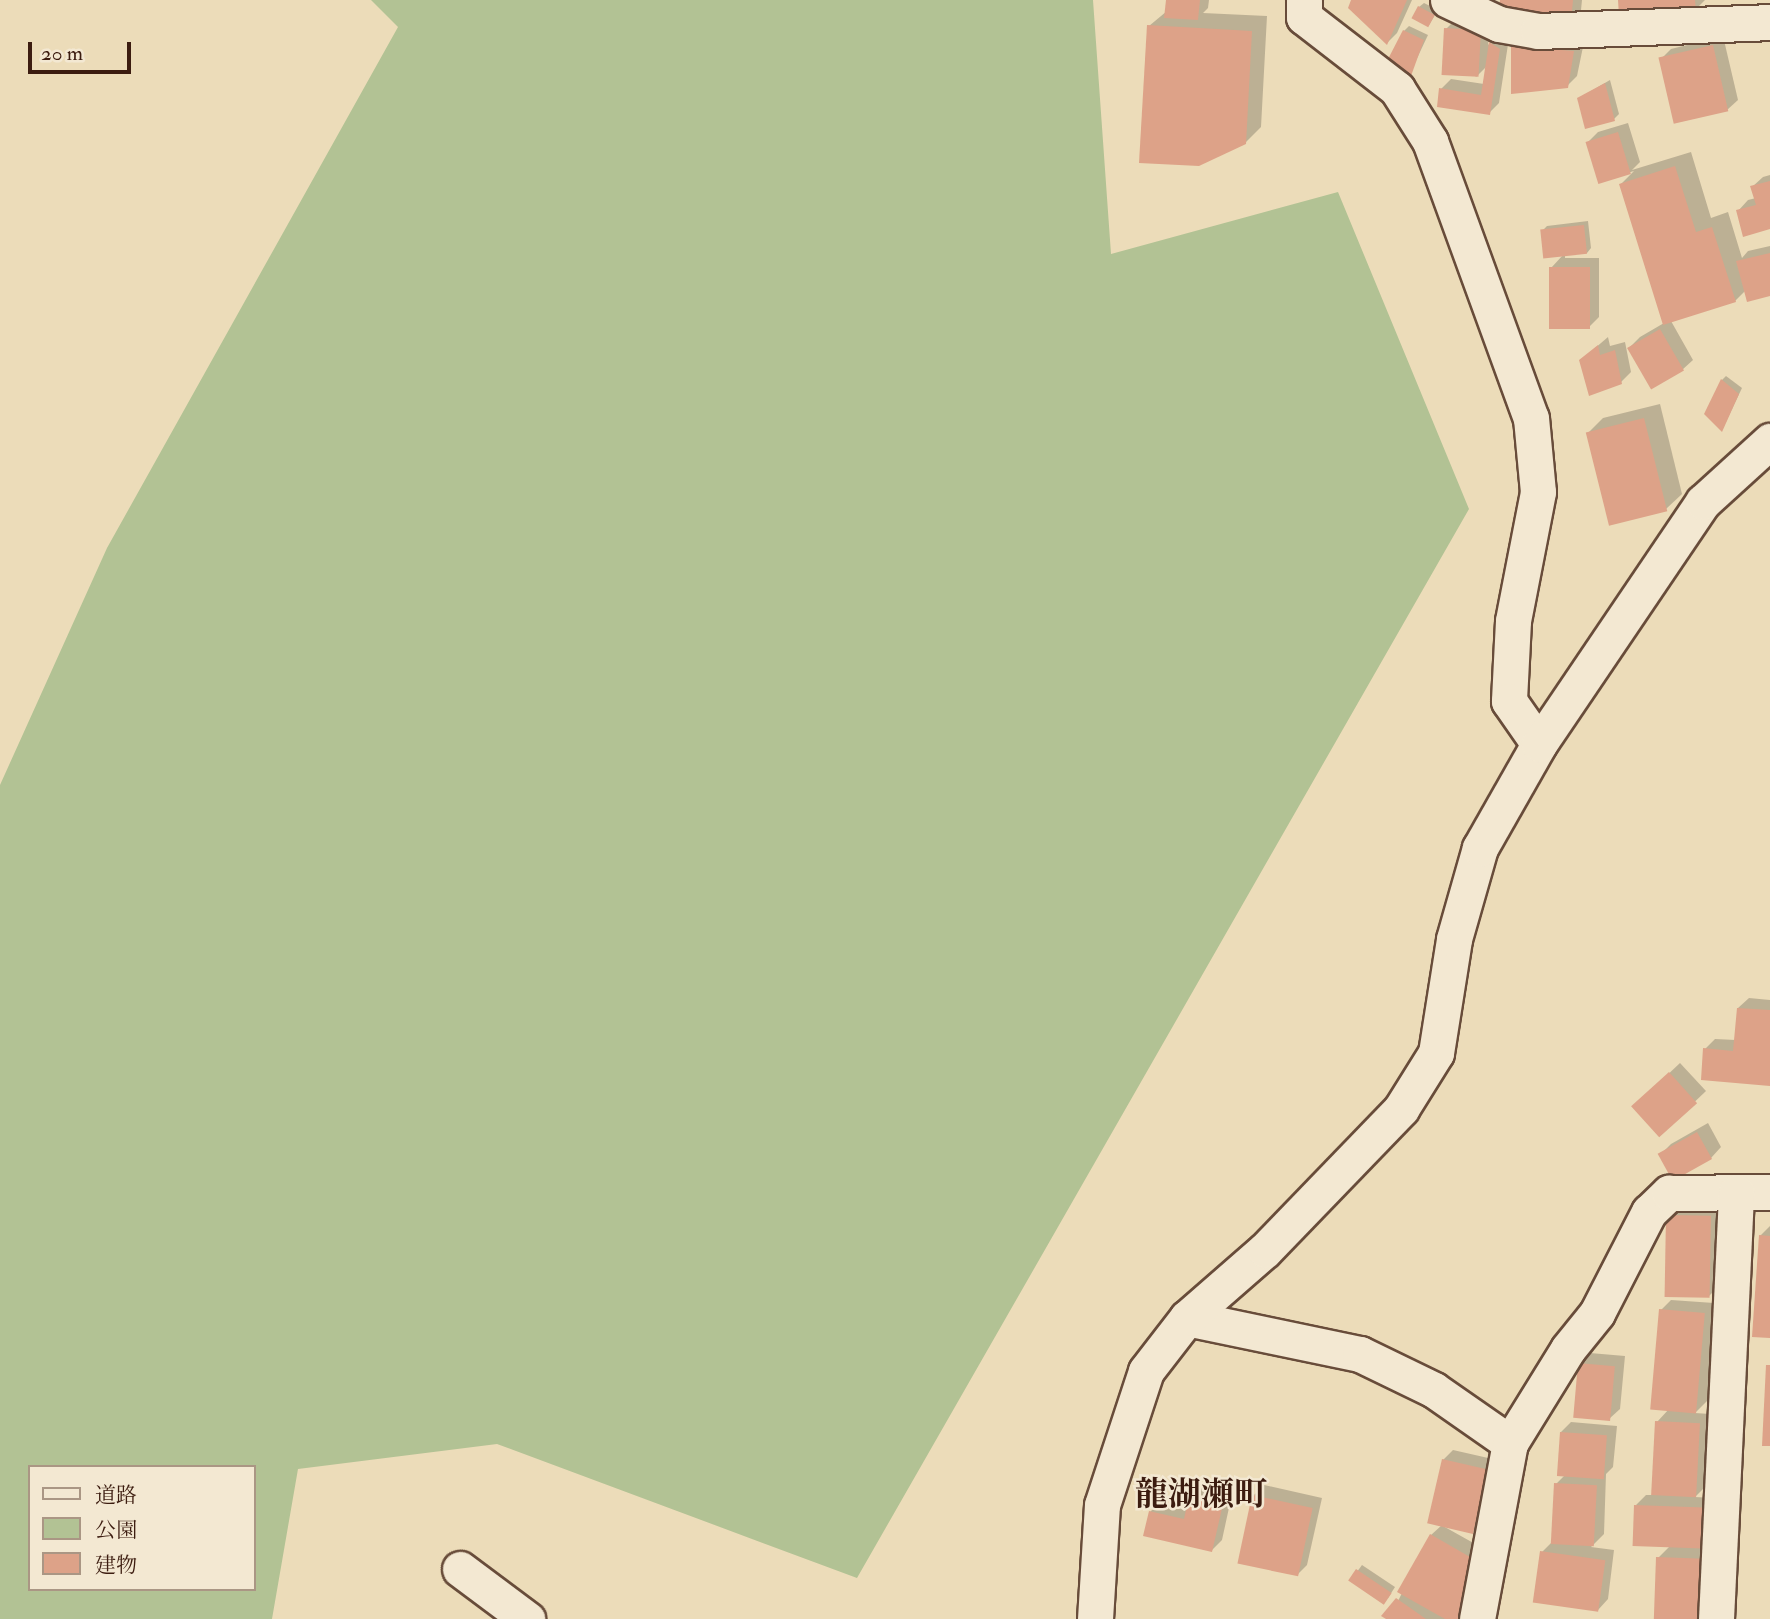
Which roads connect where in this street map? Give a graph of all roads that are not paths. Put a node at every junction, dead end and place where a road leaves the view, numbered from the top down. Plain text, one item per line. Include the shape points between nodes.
1 (1304, 0) edge
2 (1448, 0) edge
3 (1770, 22) edge
4 (1770, 441) edge
5 (1539, 744) junction
6 (1753, 1192) edge
7 (1188, 1318) junction
8 (1510, 1443) junction
9 (460, 1569) dead end
10 (527, 1619) edge
11 (1095, 1619) edge
12 (1477, 1619) edge
13 (1716, 1619) edge

1 - 5 street via 1304,17 1397,89 1430,141 1531,418 1538,492 1513,621 1509,701
2 - 3 street via 1499,24 1538,31
4 - 5 street via 1703,502
5 - 7 street via 1480,848 1454,939 1436,1053 1401,1109 1265,1250
6 - 8 street via 1669,1193 1649,1212 1597,1313 1568,1349
6 - 13 street
7 - 8 street via 1360,1354 1434,1390
7 - 11 street via 1146,1371 1102,1505
8 - 12 street
9 - 10 street

